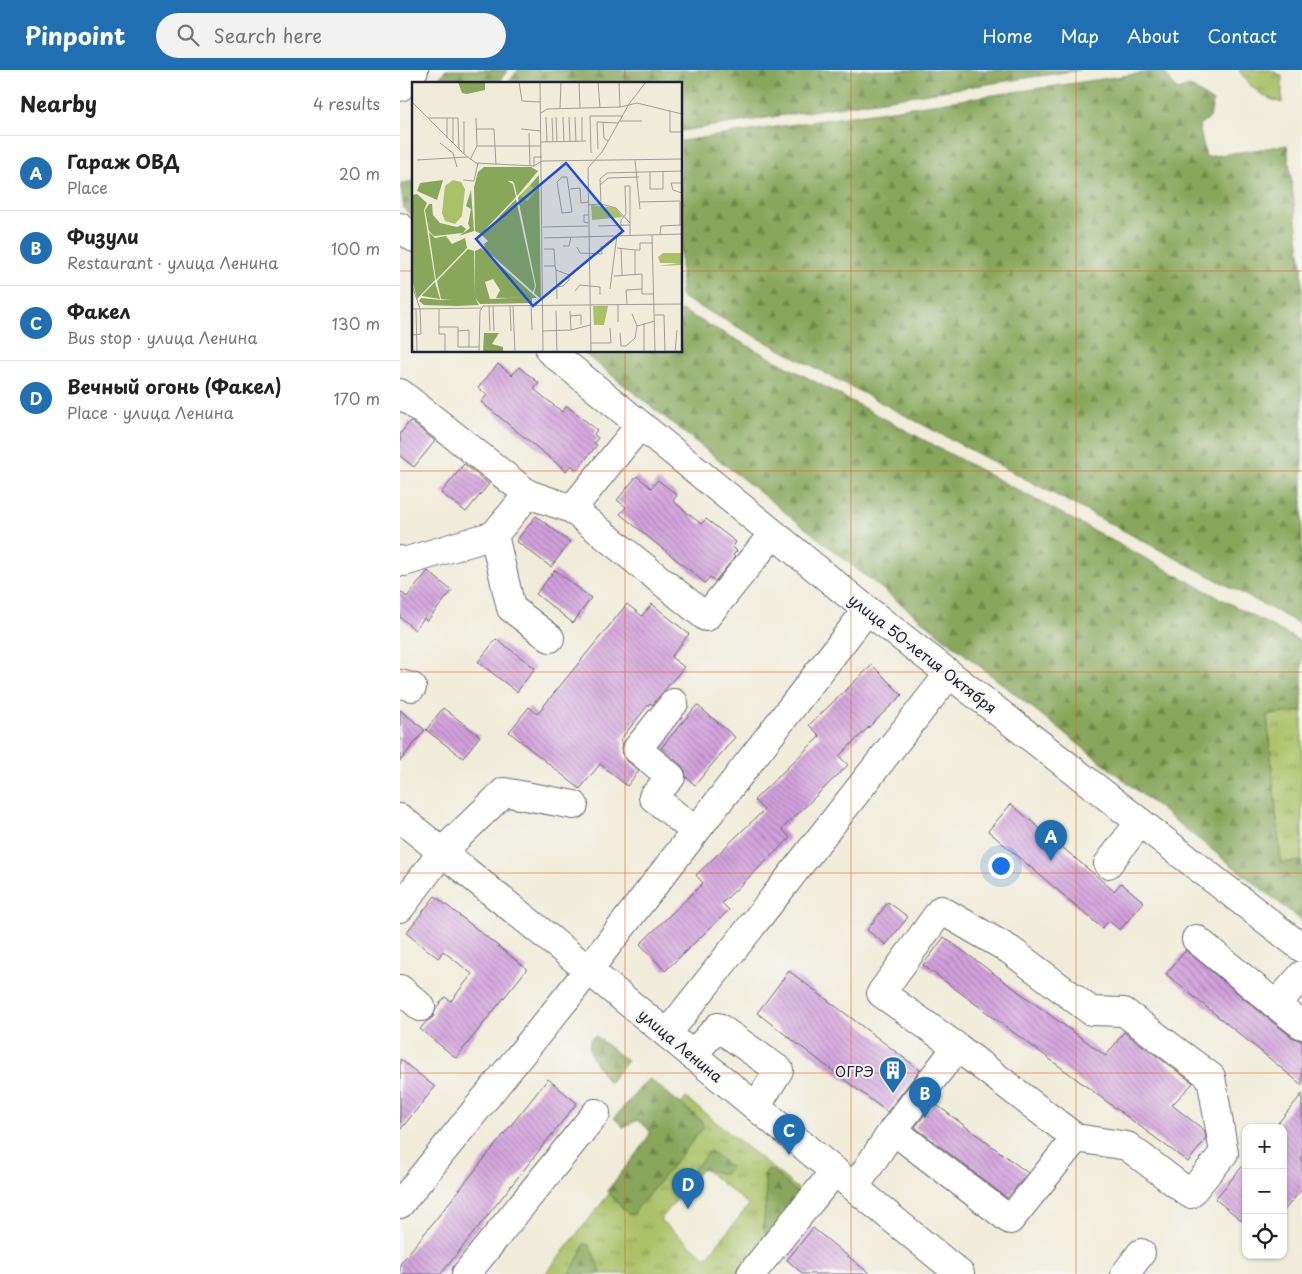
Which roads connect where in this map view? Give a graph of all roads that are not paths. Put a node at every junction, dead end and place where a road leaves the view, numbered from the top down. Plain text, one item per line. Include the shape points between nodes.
1 (414, 70) edge
2 (400, 86) edge
3 (400, 227) edge
4 (412, 236) edge
5 (551, 352) edge
6 (400, 393) edge
7 (640, 425) junction
8 (528, 494) junction
9 (572, 509) junction
10 (773, 534) junction
11 (494, 535) junction
12 (400, 560) edge
13 (867, 610) junction
14 (550, 638) dead end
15 (949, 674) junction
16 (674, 703) dead end
17 (574, 805) dead end
18 (400, 818) edge
19 (1140, 822) junction
20 (695, 831) junction
21 (442, 852) junction
22 (1108, 864) dead end
23 (400, 908) edge
24 (1196, 939) dead end
25 (1302, 948) edge
26 (588, 970) junction
27 (1302, 975) edge
28 (400, 990) edge
29 (1276, 1005) junction
30 (421, 1007) dead end
31 (1302, 1025) edge
32 (668, 1034) junction
33 (957, 1046) junction
34 (692, 1055) junction
35 (756, 1108) junction
36 (596, 1113) dead end
37 (893, 1130) junction
38 (1076, 1138) junction
39 (845, 1179) junction
40 (402, 1199) edge
41 (466, 1274) edge
42 (751, 1274) edge
43 (960, 1274) edge

1 - 2 street
3 - 4 street
5 - 7 street, улица 50-летия Октября
6 - 8 street
7 - 9 street
7 - 10 street, улица 50-летия Октября
8 - 9 street
8 - 11 street
9 - 10 street via 706,617
10 - 13 street, улица 50-летия Октября
11 - 12 street via 404,562
11 - 14 street via 511,608
13 - 15 street, улица 50-летия Октября
13 - 20 street
15 - 19 street, улица 50-летия Октября
15 - 32 street
16 - 20 street via 637,749 671,777 653,797
17 - 21 street via 504,792
18 - 21 street, улица Ленина
19 - 22 street
19 - 25 street, улица 50-летия Октября
20 - 26 street
21 - 23 street
21 - 26 street, улица Ленина
24 - 29 street
26 - 32 street, улица Ленина
26 - 40 street
27 - 29 street
28 - 30 street
29 - 31 street
32 - 34 street, улица Ленина
33 - 37 street
33 - 38 street
33 - 38 street via 881,993 941,910 1010,950 1091,1011 1124,1012 1211,1077 1224,1153 1190,1194 1127,1146
34 - 35 street, улица Ленина
34 - 35 street via 718,1027 779,1070
35 - 39 street, улица Ленина
36 - 41 street
37 - 38 street via 1010,1220
37 - 39 street
39 - 42 street
39 - 43 street, улица Ленина

